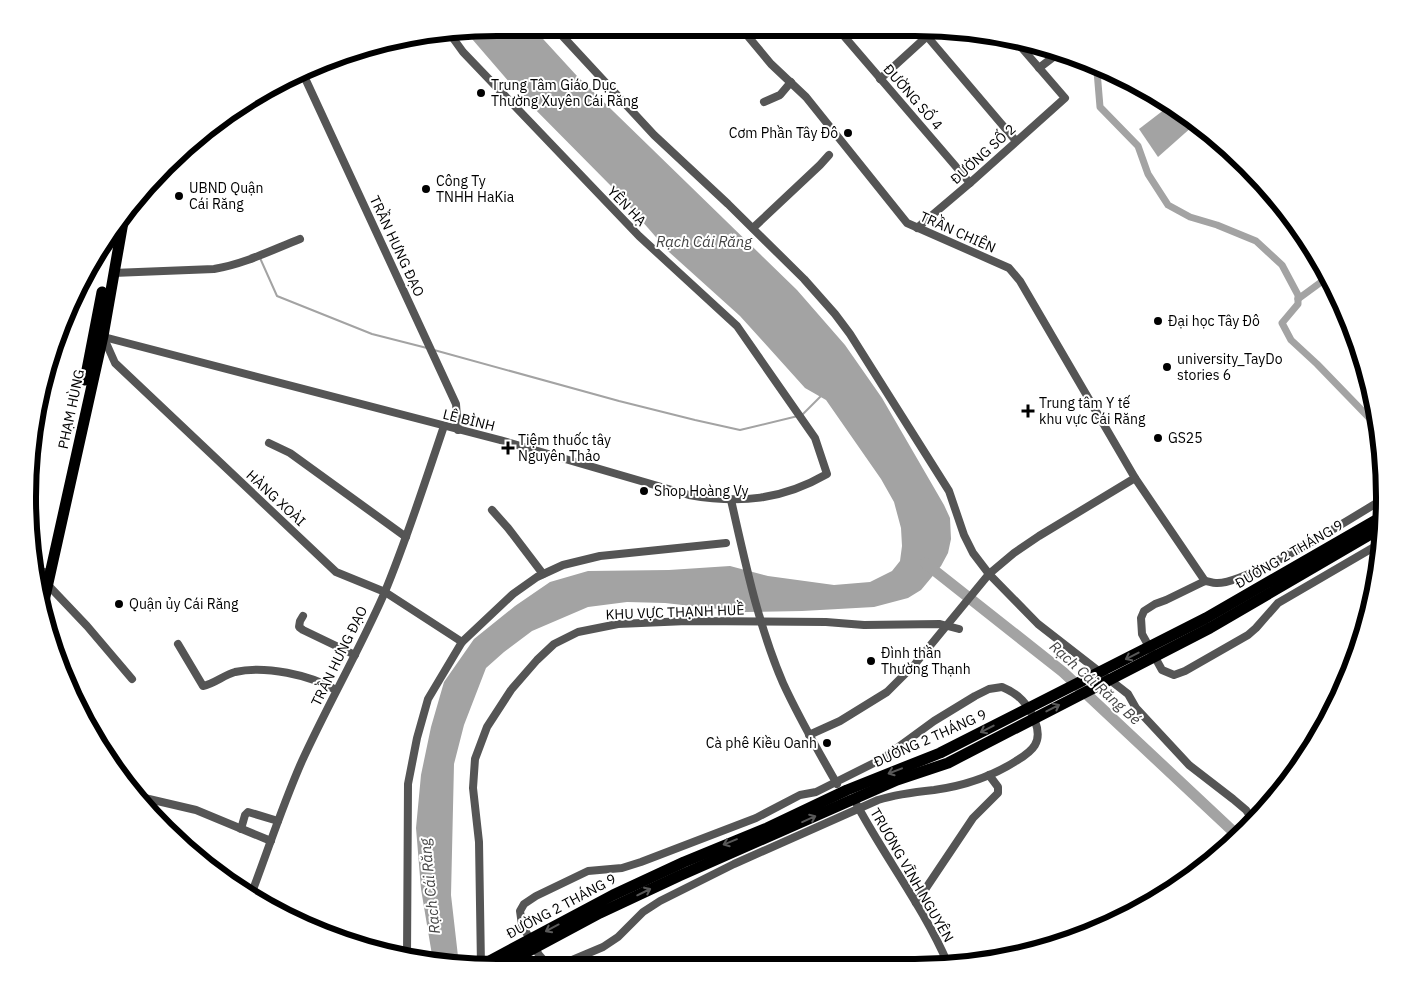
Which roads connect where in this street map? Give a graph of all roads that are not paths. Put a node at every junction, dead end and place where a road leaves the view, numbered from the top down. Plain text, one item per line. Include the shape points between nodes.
1 (562, 36) edge
2 (748, 36) edge
3 (844, 36) edge
4 (927, 36) joint
5 (453, 38) edge
6 (1023, 49) edge
7 (1052, 58) edge
8 (1039, 68) junction
9 (305, 78) edge
10 (880, 78) junction
11 (790, 82) junction
12 (764, 102) dead end
13 (1016, 141) junction
14 (828, 155) dead end
15 (970, 183) junction
16 (753, 228) junction
17 (917, 228) junction
18 (121, 231) edge
19 (300, 239) dead end
20 (113, 242) edge
21 (113, 274) junction
22 (98, 336) junction
23 (444, 426) junction
24 (458, 430) junction
25 (268, 443) dead end
26 (827, 474) joint
27 (1135, 478) junction
28 (730, 500) junction
29 (1376, 504) edge
30 (492, 510) dead end
31 (1375, 521) edge
32 (1375, 531) edge
33 (406, 537) junction
34 (726, 543) dead end
35 (1308, 543) junction
36 (1373, 548) edge
37 (1317, 556) junction
38 (51, 557) junction
39 (42, 569) edge
40 (543, 574) junction
41 (987, 577) junction
42 (1205, 580) junction
43 (45, 585) edge
44 (45, 588) edge
45 (385, 592) junction
46 (303, 616) dead end
47 (947, 623) junction
48 (1208, 623) junction
49 (959, 629) dead end
50 (462, 642) junction
51 (178, 644) dead end
52 (355, 655) junction
53 (132, 679) dead end
54 (336, 690) junction
55 (809, 735) junction
56 (989, 775) junction
57 (836, 782) junction
58 (883, 786) junction
59 (816, 792) junction
60 (842, 792) junction
61 (149, 799) edge
62 (878, 800) junction
63 (857, 804) junction
64 (802, 810) junction
65 (1249, 815) edge
66 (278, 821) junction
67 (241, 829) junction
68 (271, 841) junction
69 (253, 889) edge
70 (916, 904) junction
71 (598, 910) junction
72 (407, 950) edge
73 (480, 958) edge
74 (945, 958) edge
75 (495, 959) edge
76 (513, 959) edge
77 (543, 959) edge
78 (574, 959) edge

1 - 16 street via 654,135
2 - 11 street, TRẦN CHIÊN
3 - 10 street, ĐƯỜNG SỐ 4
4 - 10 street
4 - 13 street
5 - 26 street, YÊN HẠ via 638,236 737,326 815,438
6 - 8 street
7 - 8 street
8 - 13 street, ĐƯỜNG SỐ 2 via 1064,98
9 - 24 street, TRẦN HƯNG ĐẠO via 456,404
10 - 15 street, ĐƯỜNG SỐ 4
11 - 12 street via 780,95
11 - 17 street, TRẦN CHIÊN via 806,97 907,223
13 - 15 street, ĐƯỜNG SỐ 2
14 - 16 street
15 - 17 street, ĐƯỜNG SỐ 2
16 - 41 street via 804,279 850,334 949,491 964,534
17 - 27 street, TRẦN CHIÊN via 1008,268 1020,281
18 - 21 highway, PHẠM HÙNG
19 - 21 street via 226,267
20 - 22 highway, PHẠM HÙNG
21 - 22 highway, PHẠM HÙNG
22 - 23 street, LÊ BÌNH
22 - 38 highway, PHẠM HÙNG
22 - 45 street, HÀNG XOÀI via 115,363 336,572
23 - 24 street, LÊ BÌNH
23 - 33 street, TRẦN HƯNG ĐẠO
24 - 28 street, LÊ BÌNH via 689,495
25 - 33 street via 290,453
26 - 28 street, LÊ BÌNH via 781,495
27 - 41 street via 1039,536
27 - 42 street, TRẦN CHIÊN
28 - 55 street via 765,634 783,682
29 - 35 street
30 - 40 street
31 - 37 highway, ĐƯỜNG 2 THÁNG 9
32 - 48 highway, ĐƯỜNG 2 THÁNG 9
33 - 45 street, TRẦN HƯNG ĐẠO
34 - 40 street via 600,556 563,565
35 - 37 street
35 - 42 street via 1259,570 1233,580 1217,583
36 - 42 street via 1278,603 1256,628 1236,642 1185,671 1174,675 1167,673 1162,670 1142,634 1141,618 1144,611 1155,604
37 - 48 highway, ĐƯỜNG 2 THÁNG 9
38 - 39 highway, PHẠM HÙNG
38 - 43 highway, PHẠM HÙNG
40 - 50 street via 513,594
41 - 47 street
41 - 65 street via 1038,624 1128,694 1136,708 1189,765 1233,798
44 - 53 street via 87,626
45 - 50 street, HÀNG XOÀI
45 - 52 street, TRẦN HƯNG ĐẠO
46 - 52 street via 299,627 303,630
47 - 49 street, KHU VỰC THẠNH HUỀ
47 - 55 street via 915,664 887,692 840,721
47 - 73 street, KHU VỰC THẠNH HUỀ via 864,625 687,621 618,624 578,632 554,644 511,690 487,727 475,759 473,788 478,842
58 -> 48 highway, ĐƯỜNG 2 THÁNG 9 via 948,763
48 -> 60 highway, ĐƯỜNG 2 THÁNG 9 via 940,753
50 - 72 street via 428,699 408,784
51 - 54 street via 203,686 233,672 274,671 288,672
52 - 54 street, TRẦN HƯNG ĐẠO
54 - 66 street, TRẦN HƯNG ĐẠO
55 - 57 street
56 - 57 street via 1026,755 1035,746 1037,738 1038,728 1023,699 1002,687 974,696 882,759
56 - 62 street via 972,782
56 - 70 street via 998,792 973,818
57 - 59 street
57 - 60 street
58 - 62 street
58 - 63 highway, ĐƯỜNG 2 THÁNG 9
59 - 64 street
59 - 77 street via 800,795 756,818 641,862 622,868 588,871 536,896 520,911 522,926
60 - 64 highway, ĐƯỜNG 2 THÁNG 9
61 - 67 street via 196,810
62 - 63 street
63 - 70 street, TRƯƠNG VĨNH NGUYÊN
71 -> 63 highway, ĐƯỜNG 2 THÁNG 9
63 - 78 street via 660,901 643,912 618,937
64 -> 71 highway, ĐƯỜNG 2 THÁNG 9 via 613,895
66 - 67 street via 248,812
66 - 68 street, TRẦN HƯNG ĐẠO
67 - 68 street
68 - 69 street, TRẦN HƯNG ĐẠO
70 - 74 street, TRƯƠNG VĨNH NGUYÊN
71 -> 75 highway, ĐƯỜNG 2 THÁNG 9
71 - 76 highway, ĐƯỜNG 2 THÁNG 9

